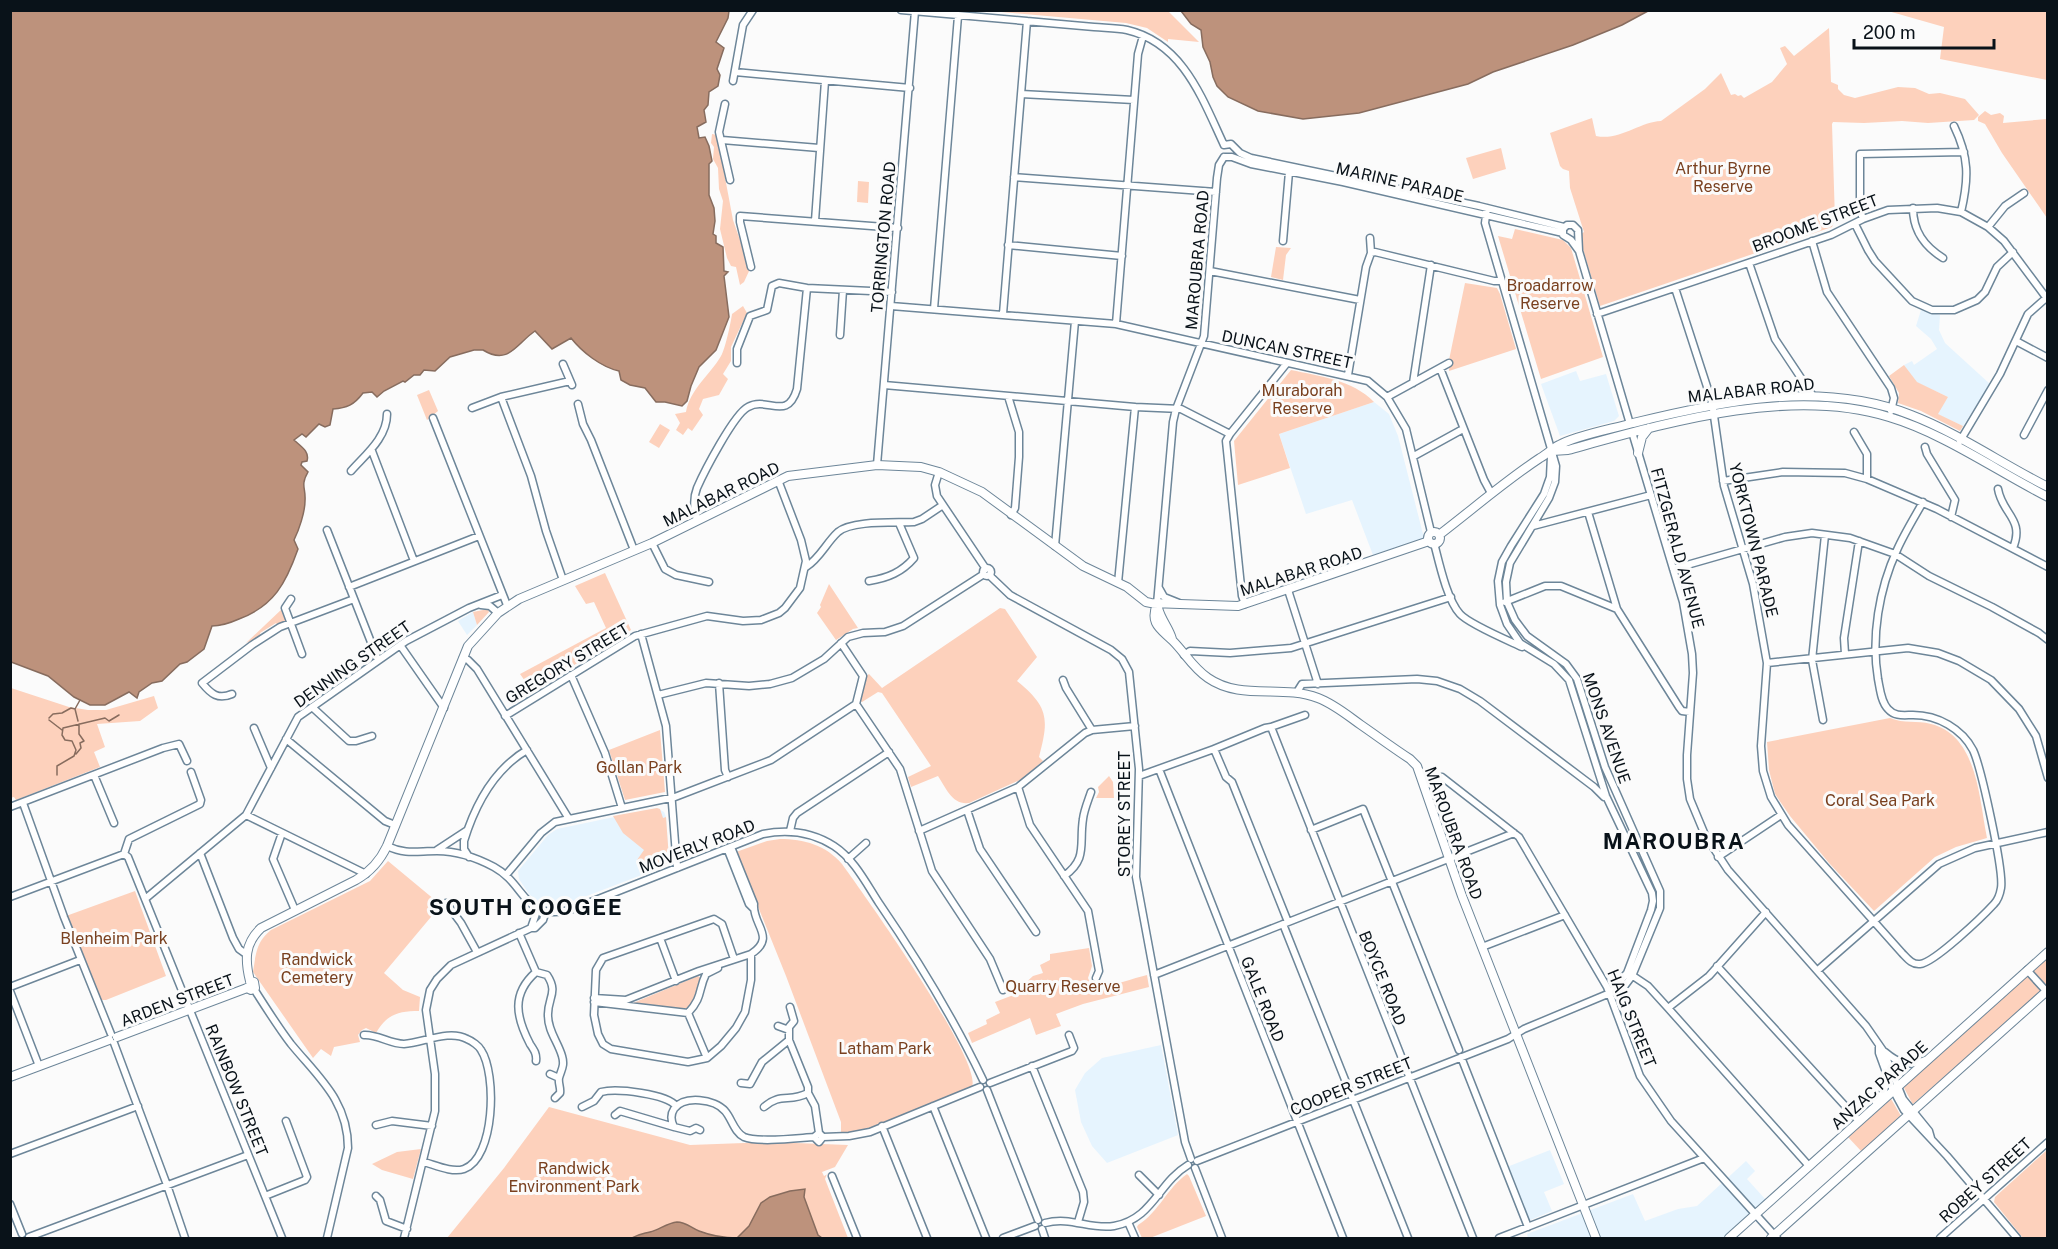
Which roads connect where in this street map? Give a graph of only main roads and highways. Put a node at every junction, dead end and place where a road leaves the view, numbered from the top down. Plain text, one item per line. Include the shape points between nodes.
1 (1713, 410) junction
2 (1891, 413) junction
3 (1631, 428) junction
4 (1649, 428) junction
5 (1958, 443) junction
6 (1638, 453) road end
7 (2048, 487) edge
8 (2048, 497) edge
9 (1137, 594) junction
10 (1157, 604) junction
11 (1158, 626) junction
12 (1172, 639) junction
13 (2048, 952) edge
14 (250, 986) joint
15 (2047, 992) edge
16 (10, 1077) edge
17 (1774, 1238) edge
18 (1596, 1239) edge
19 (1729, 1239) edge

1 - 2 main road, MALABAR ROAD via 1806,405
1 - 2 main road, MALABAR ROAD via 1813,396 1852,399
1 - 3 main road, MALABAR ROAD via 1678,412
1 - 4 main road, MALABAR ROAD
2 - 5 main road, MALABAR ROAD via 1932,424
3 - 4 main road, MALABAR ROAD
3 - 10 main road, MALABAR ROAD via 1568,450 1552,451 1428,536 1432,542 1245,604
4 - 6 main road
5 - 7 main road, MALABAR ROAD
5 - 8 main road, MALABAR ROAD
9 - 10 main road, MALABAR ROAD via 1146,602
9 - 11 main road
9 - 14 main road, MALABAR ROAD via 1083,566 982,492 939,472 877,465 777,480 652,543 562,580 498,612 463,658 387,846 376,864 366,874 261,928 246,954
10 - 11 main road, MAROUBRA ROAD via 1154,612
10 - 12 main road
11 - 12 main road, MAROUBRA ROAD
12 - 18 main road, MAROUBRA ROAD via 1203,674 1227,688 1297,692 1319,698 1413,762 1422,777 1482,947
13 - 19 main road, ANZAC PARADE
14 - 16 main road, ARDEN STREET
15 - 17 main road

